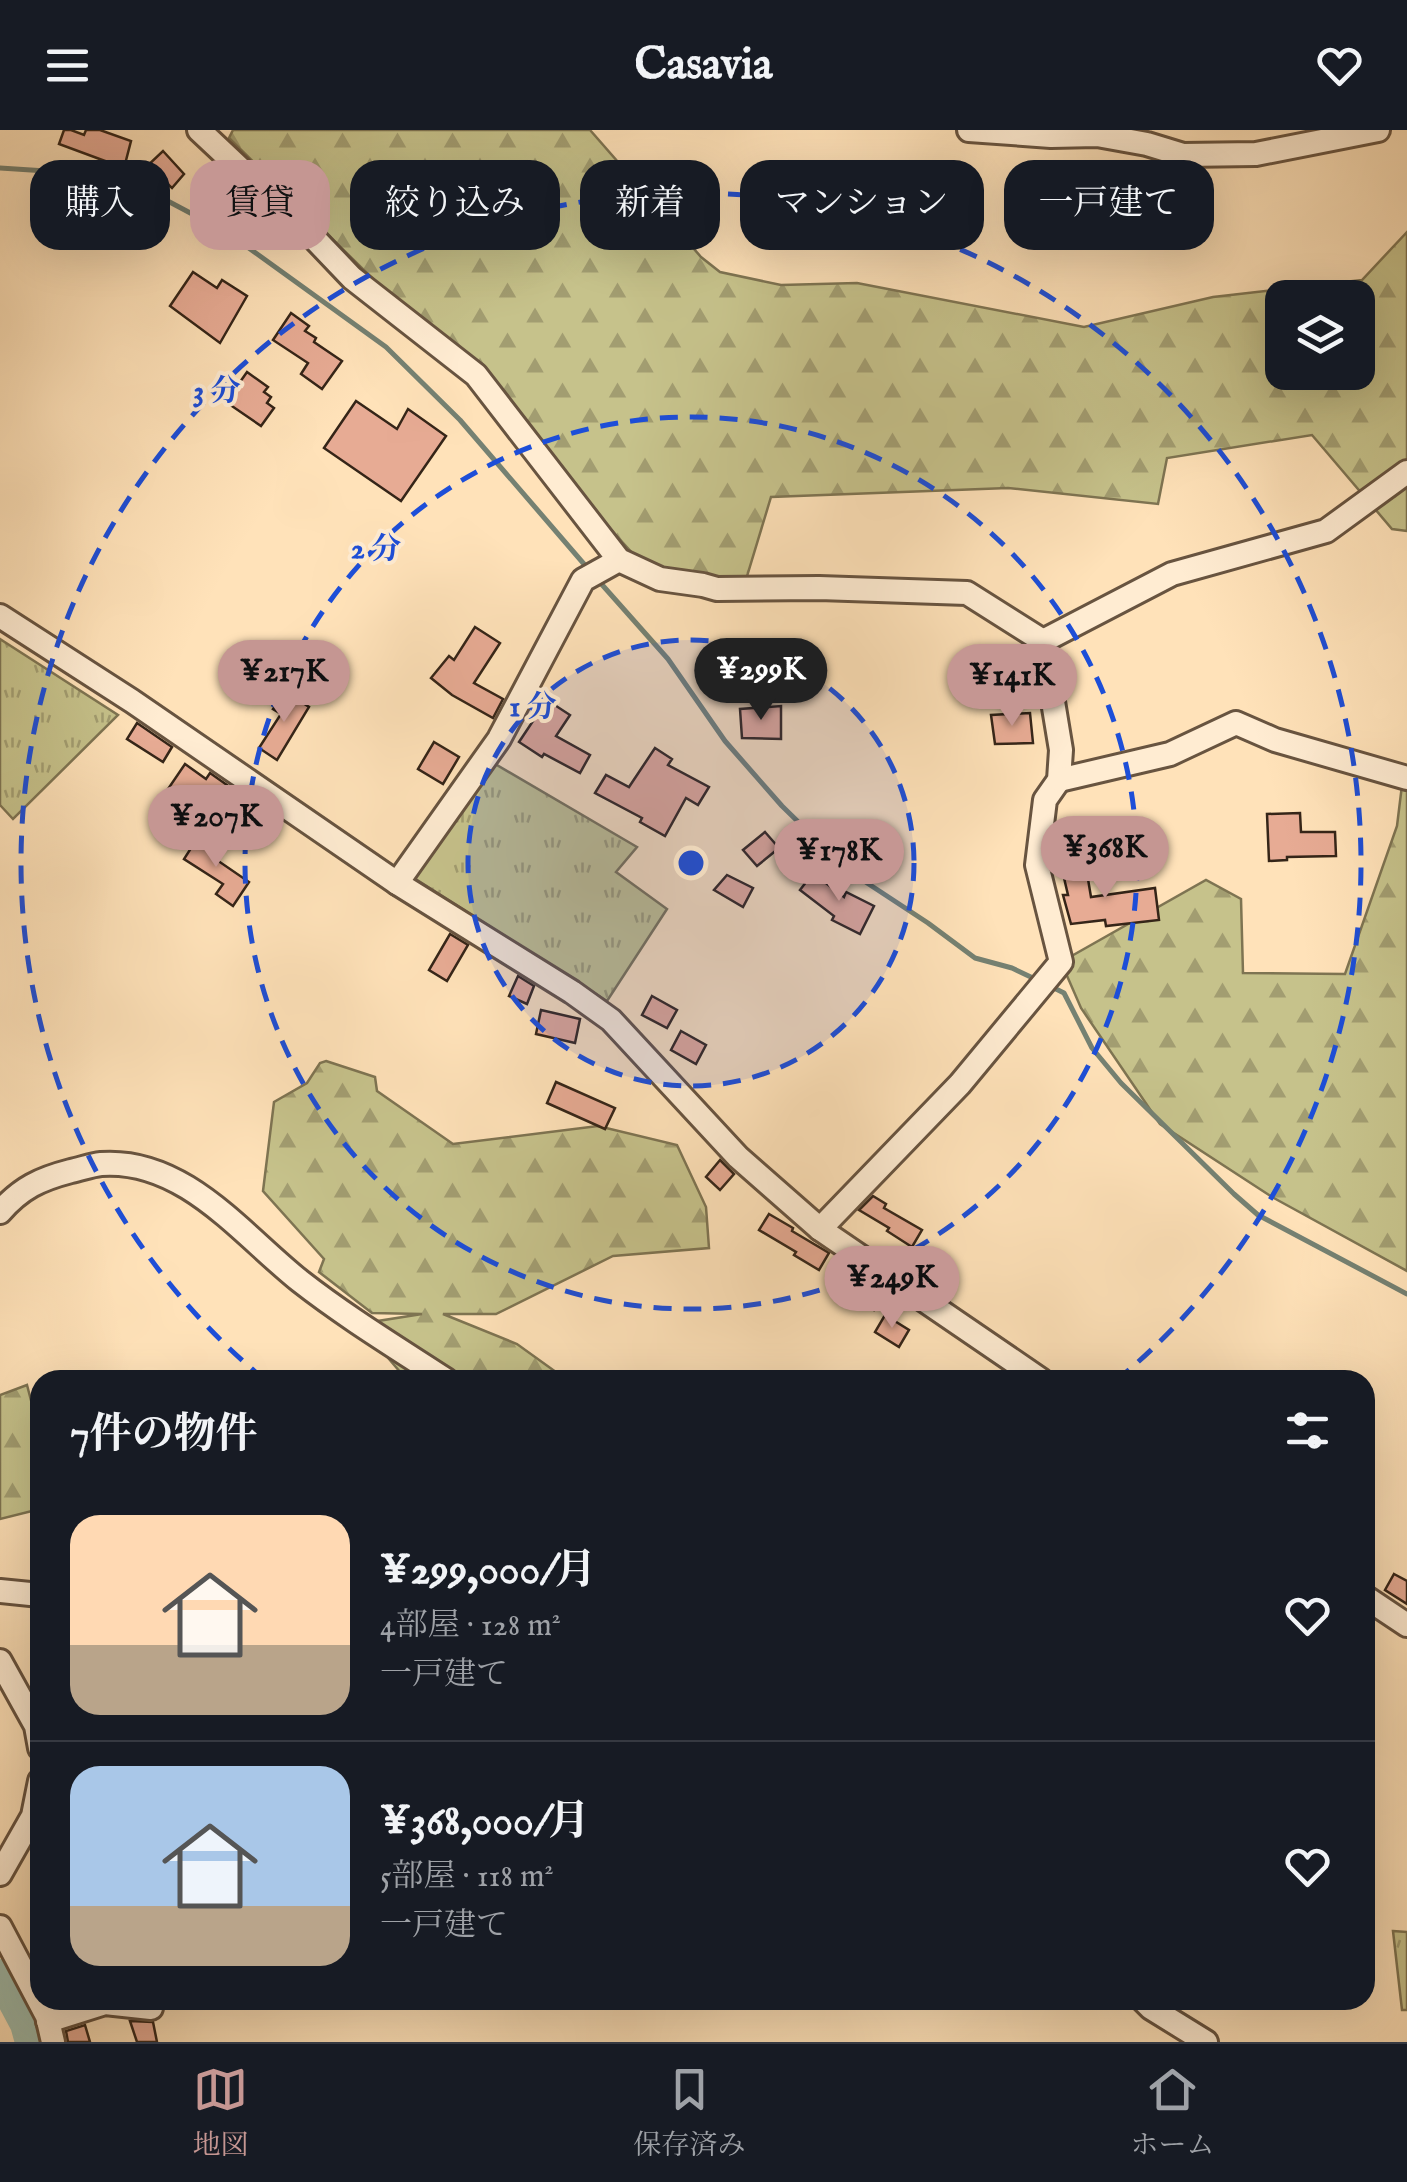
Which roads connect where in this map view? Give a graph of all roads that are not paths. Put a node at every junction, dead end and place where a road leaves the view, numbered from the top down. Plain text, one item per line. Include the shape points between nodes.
1 (198, 130) edge
2 (969, 130) edge
3 (1378, 130) edge
4 (1407, 472) edge
5 (602, 569) junction
6 (0, 616) edge
7 (1044, 640) junction
8 (1407, 778) edge
9 (1059, 780) junction
10 (398, 882) junction
11 (0, 1212) edge
12 (820, 1229) junction
13 (431, 1370) edge
14 (1026, 1370) edge
15 (0, 1591) edge
16 (30, 1595) edge
17 (1375, 1604) edge
18 (1407, 1625) edge
19 (0, 1662) edge
20 (30, 1715) edge
21 (30, 1821) edge
22 (0, 1874) edge
23 (0, 1927) edge
24 (30, 1989) edge
25 (92, 2010) edge
26 (1154, 2010) edge
27 (51, 2032) edge
28 (1206, 2042) edge

1 - 5 street via 352,278 476,375
2 - 3 street via 1098,136 1183,155 1256,154
4 - 7 street via 1326,531 1172,574
5 - 7 street via 717,589 966,593
5 - 10 street via 498,739
6 - 10 street
7 - 9 street via 1061,750
8 - 9 street via 1236,723 1170,754
9 - 12 street via 1045,800 1037,864 1061,962 960,1084
10 - 12 street via 611,1020 738,1156
11 - 13 street via 47,1177 100,1164 174,1178 301,1282
12 - 14 street
15 - 16 street
17 - 18 street
19 - 20 street
21 - 22 street
23 - 24 street
25 - 27 street
26 - 28 street

